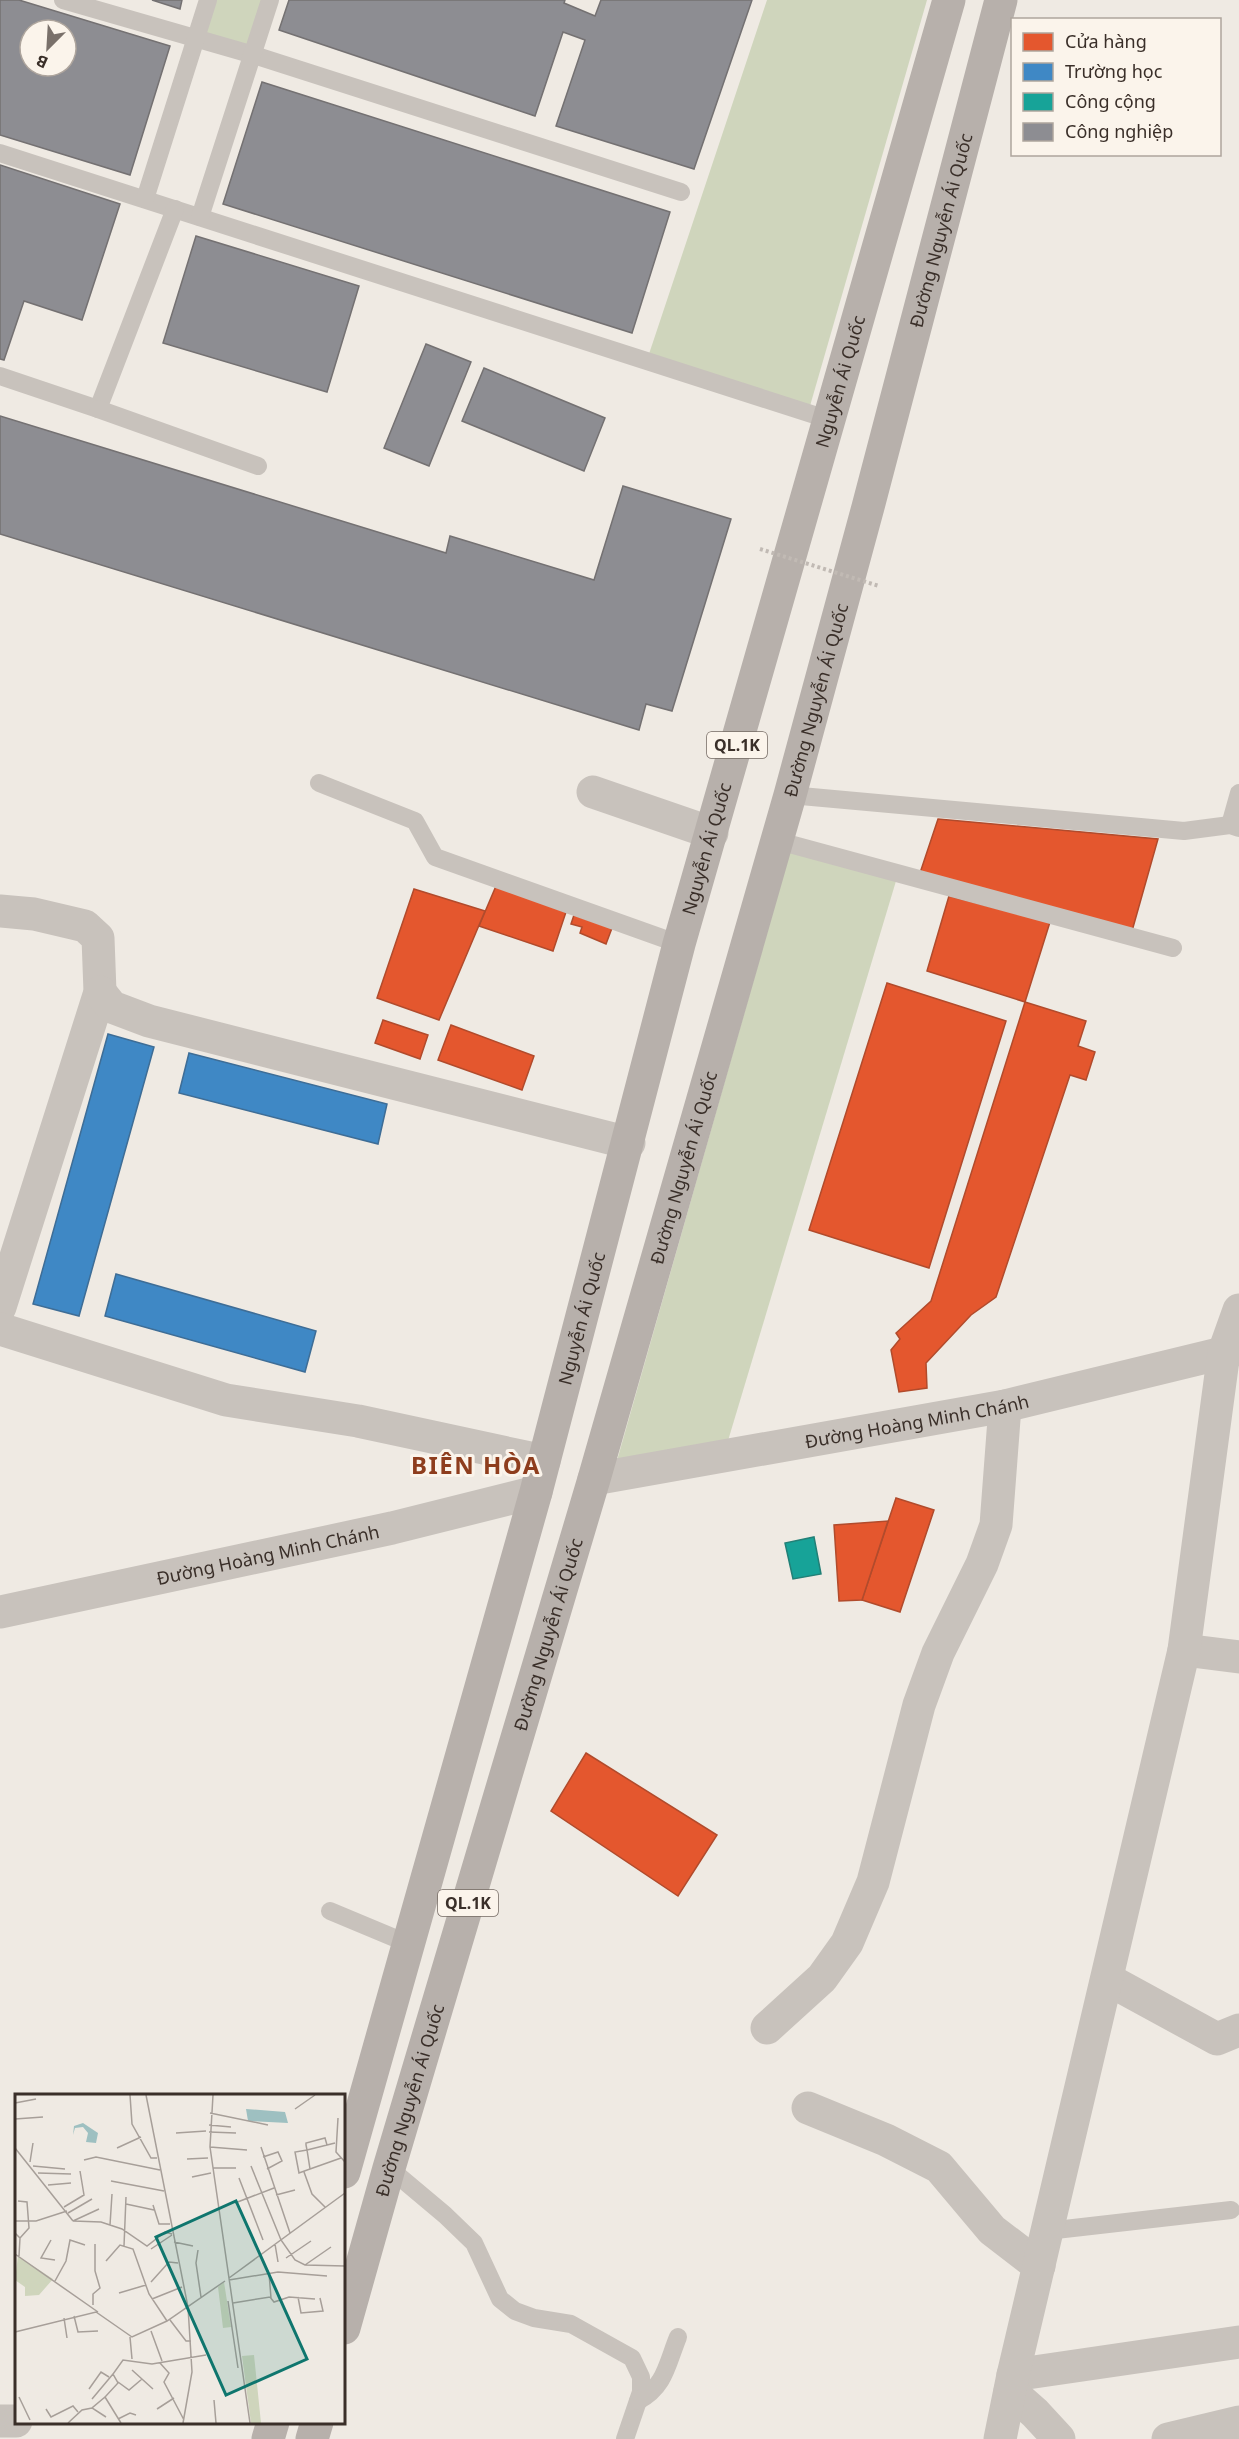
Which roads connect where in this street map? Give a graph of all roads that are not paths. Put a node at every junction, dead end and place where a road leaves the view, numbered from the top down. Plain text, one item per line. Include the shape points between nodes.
1 (63, 0) edge
2 (208, 0) edge
3 (270, 0) edge
4 (949, 0) edge
5 (1001, 0) edge
6 (197, 38) junction
7 (254, 55) junction
8 (0, 153) edge
9 (681, 192) dead end
10 (145, 199) junction
11 (175, 209) junction
12 (200, 217) junction
13 (0, 376) edge
14 (98, 409) junction
15 (828, 419) junction
16 (258, 466) dead end
17 (319, 783) dead end
18 (593, 792) dead end
19 (1239, 793) edge
20 (790, 795) junction
21 (1234, 826) edge
22 (712, 833) junction
23 (775, 840) junction
24 (0, 911) edge
25 (680, 944) junction
26 (1173, 948) dead end
27 (100, 992) junction
28 (628, 1143) junction
29 (0, 1307) edge
30 (1239, 1310) edge
31 (0, 1329) edge
32 (1232, 1351) edge
33 (1005, 1406) junction
34 (544, 1461) junction
35 (594, 1479) junction
36 (536, 1492) junction
37 (0, 1612) edge
38 (1184, 1650) junction
39 (1239, 1657) edge
40 (330, 1911) dead end
41 (409, 1944) junction
42 (1107, 1979) junction
43 (767, 2028) dead end
44 (1239, 2030) edge
45 (808, 2108) dead end
46 (345, 2168) edge
47 (389, 2168) junction
48 (1231, 2210) dead end
49 (1047, 2231) junction
50 (1039, 2266) junction
51 (345, 2324) edge
52 (678, 2337) dead end
53 (1239, 2342) edge
54 (1011, 2383) junction
55 (638, 2401) junction
56 (1239, 2422) edge
57 (272, 2424) edge
58 (316, 2424) edge
59 (268, 2439) edge
60 (312, 2439) edge
61 (625, 2439) edge
62 (1000, 2439) edge
63 (1059, 2439) edge
64 (1168, 2439) edge

1 - 6 lane
2 - 6 lane
3 - 7 lane
4 - 15 main road, Nguyễn Ái Quốc / QL.1K
5 - 20 main road, Đường Nguyễn Ái Quốc / QL.1K
6 - 7 lane
6 - 10 lane
7 - 9 lane
7 - 12 lane
8 - 10 lane
10 - 11 lane
11 - 12 lane
11 - 14 lane
12 - 15 lane
13 - 14 lane
14 - 16 lane
15 - 22 main road, Nguyễn Ái Quốc / QL.1K
17 - 25 lane via 415,821 435,856
18 - 22 street
19 - 21 lane
20 - 21 lane via 1184,831
20 - 23 main road, Đường Nguyễn Ái Quốc / QL.1K
22 - 25 main road, Nguyễn Ái Quốc / QL.1K
23 - 26 lane
23 - 35 main road, Đường Nguyễn Ái Quốc / QL.1K
24 - 27 street via 85,926 98,938
25 - 28 main road, Nguyễn Ái Quốc / QL.1K
27 - 28 street via 112,1007 149,1021
27 - 29 street
28 - 34 main road, Nguyễn Ái Quốc / QL.1K
30 - 32 street
31 - 34 street via 226,1400 358,1422
32 - 33 street, Đường Hoàng Minh Chánh
32 - 38 street
33 - 35 street, Đường Hoàng Minh Chánh
33 - 43 street via 996,1525 919,1705 873,1882 847,1943 822,1978
34 - 36 main road, Nguyễn Ái Quốc / QL.1K
35 - 36 main road
35 - 47 main road, Đường Nguyễn Ái Quốc / QL.1K
36 - 37 street, Đường Hoàng Minh Chánh via 392,1528
36 - 41 main road, QL.1K
38 - 39 street
38 - 42 street
40 - 41 lane
41 - 46 main road, QL.1K
42 - 44 street via 1216,2039
42 - 49 street
45 - 50 street via 939,2167 992,2230
47 - 51 main road, Đường Nguyễn Ái Quốc / QL.1K
47 - 55 lane via 474,2243 500,2299 515,2311 571,2324 632,2358 641,2377
48 - 49 lane
49 - 50 street
50 - 54 street
52 - 55 lane via 653,2393
53 - 54 street
54 - 62 street
54 - 63 street
55 - 61 lane
56 - 64 street
57 - 59 main road
58 - 60 main road

